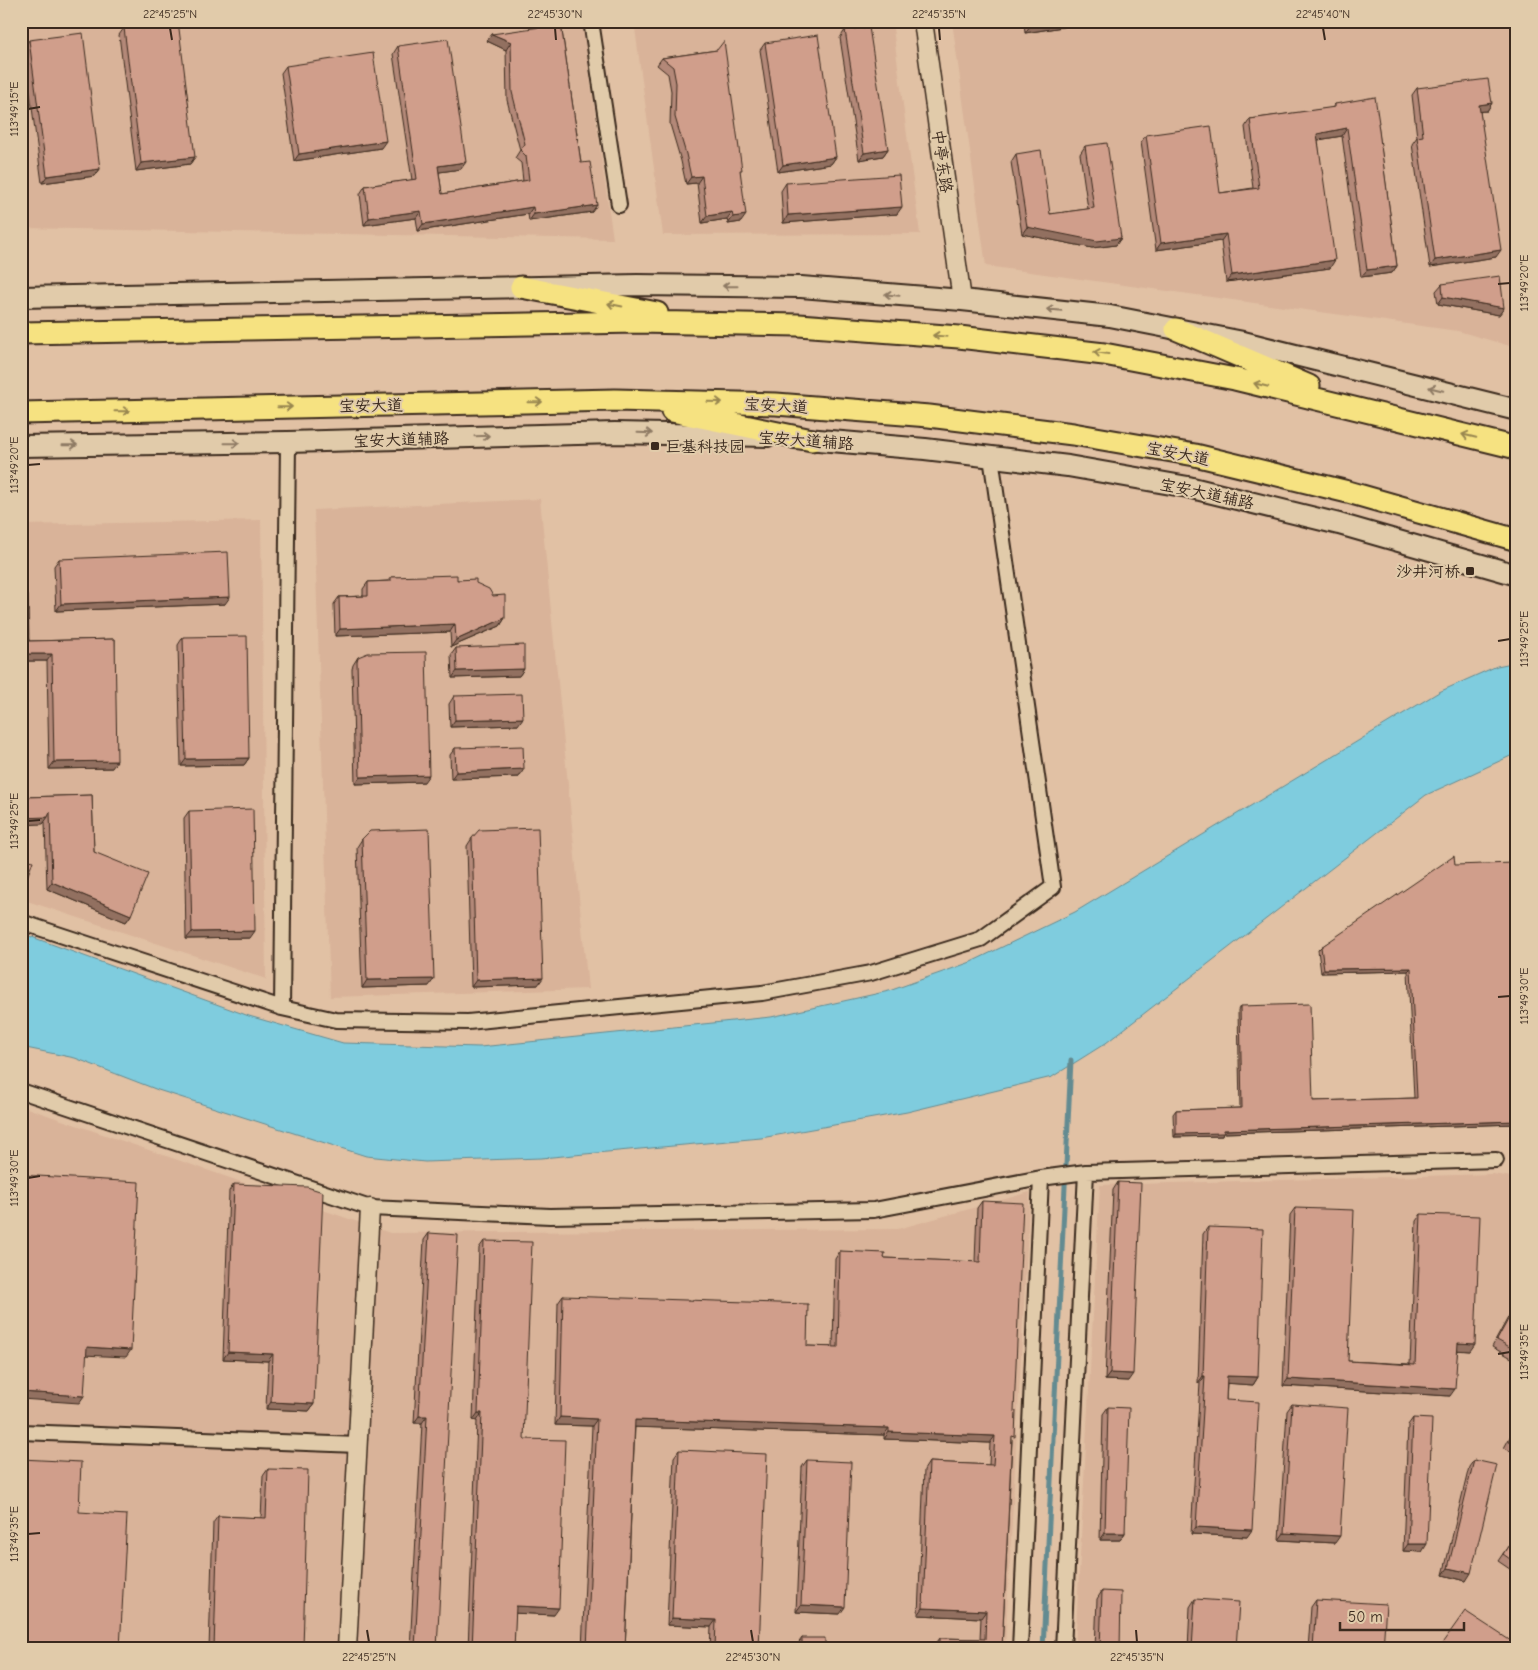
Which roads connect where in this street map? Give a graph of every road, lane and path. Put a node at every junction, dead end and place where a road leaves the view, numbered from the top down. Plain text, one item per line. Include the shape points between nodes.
1 (592, 21) edge
2 (923, 21) edge
3 (619, 204) dead end
4 (521, 287) junction
5 (21, 297) edge
6 (962, 300) junction
7 (714, 323) junction
8 (1176, 329) junction
9 (21, 332) edge
10 (615, 400) junction
11 (1364, 410) junction
12 (1517, 410) edge
13 (21, 413) edge
14 (812, 440) junction
15 (288, 442) junction
16 (21, 446) edge
17 (1517, 448) edge
18 (991, 457) junction
19 (1517, 540) edge
20 (1517, 574) edge
21 (21, 922) edge
22 (282, 1008) junction
23 (21, 1091) edge
24 (1496, 1160) dead end
25 (1081, 1172) junction
26 (1046, 1177) junction
27 (370, 1208) junction
28 (21, 1432) edge
29 (358, 1445) junction
30 (347, 1649) edge
31 (1020, 1649) edge
32 (1063, 1649) edge

1 - 3 street
2 - 6 street, 中亭东路
4 - 5 main road
6 -> 4 main road via 801,287
7 -> 4 main road
8 -> 6 main road via 1110,316
7 - 9 main road
11 -> 7 main road via 1235,378 1104,354 958,337 799,324
8 - 11 main road
12 -> 8 main road via 1243,342
13 -> 10 main road, 宝安大道
10 - 14 main road
10 -> 19 main road, 宝安大道 via 776,404 929,416 1073,434 1195,455 1348,492
17 -> 11 main road
15 -> 14 main road, 宝安大道辅路 via 615,433
14 - 18 main road, 宝安大道辅路
16 -> 15 main road, 宝安大道辅路
15 - 22 street
18 - 20 main road, 宝安大道辅路 via 1068,466 1188,487 1339,524
18 - 22 street via 1053,887 981,939 871,973 762,993 468,1022 336,1020
21 - 22 street
23 - 27 street
24 - 25 street
25 - 26 street
25 - 32 street
26 - 27 street via 874,1210 550,1216
26 - 31 street
27 - 29 street
28 - 29 street
29 - 30 street

